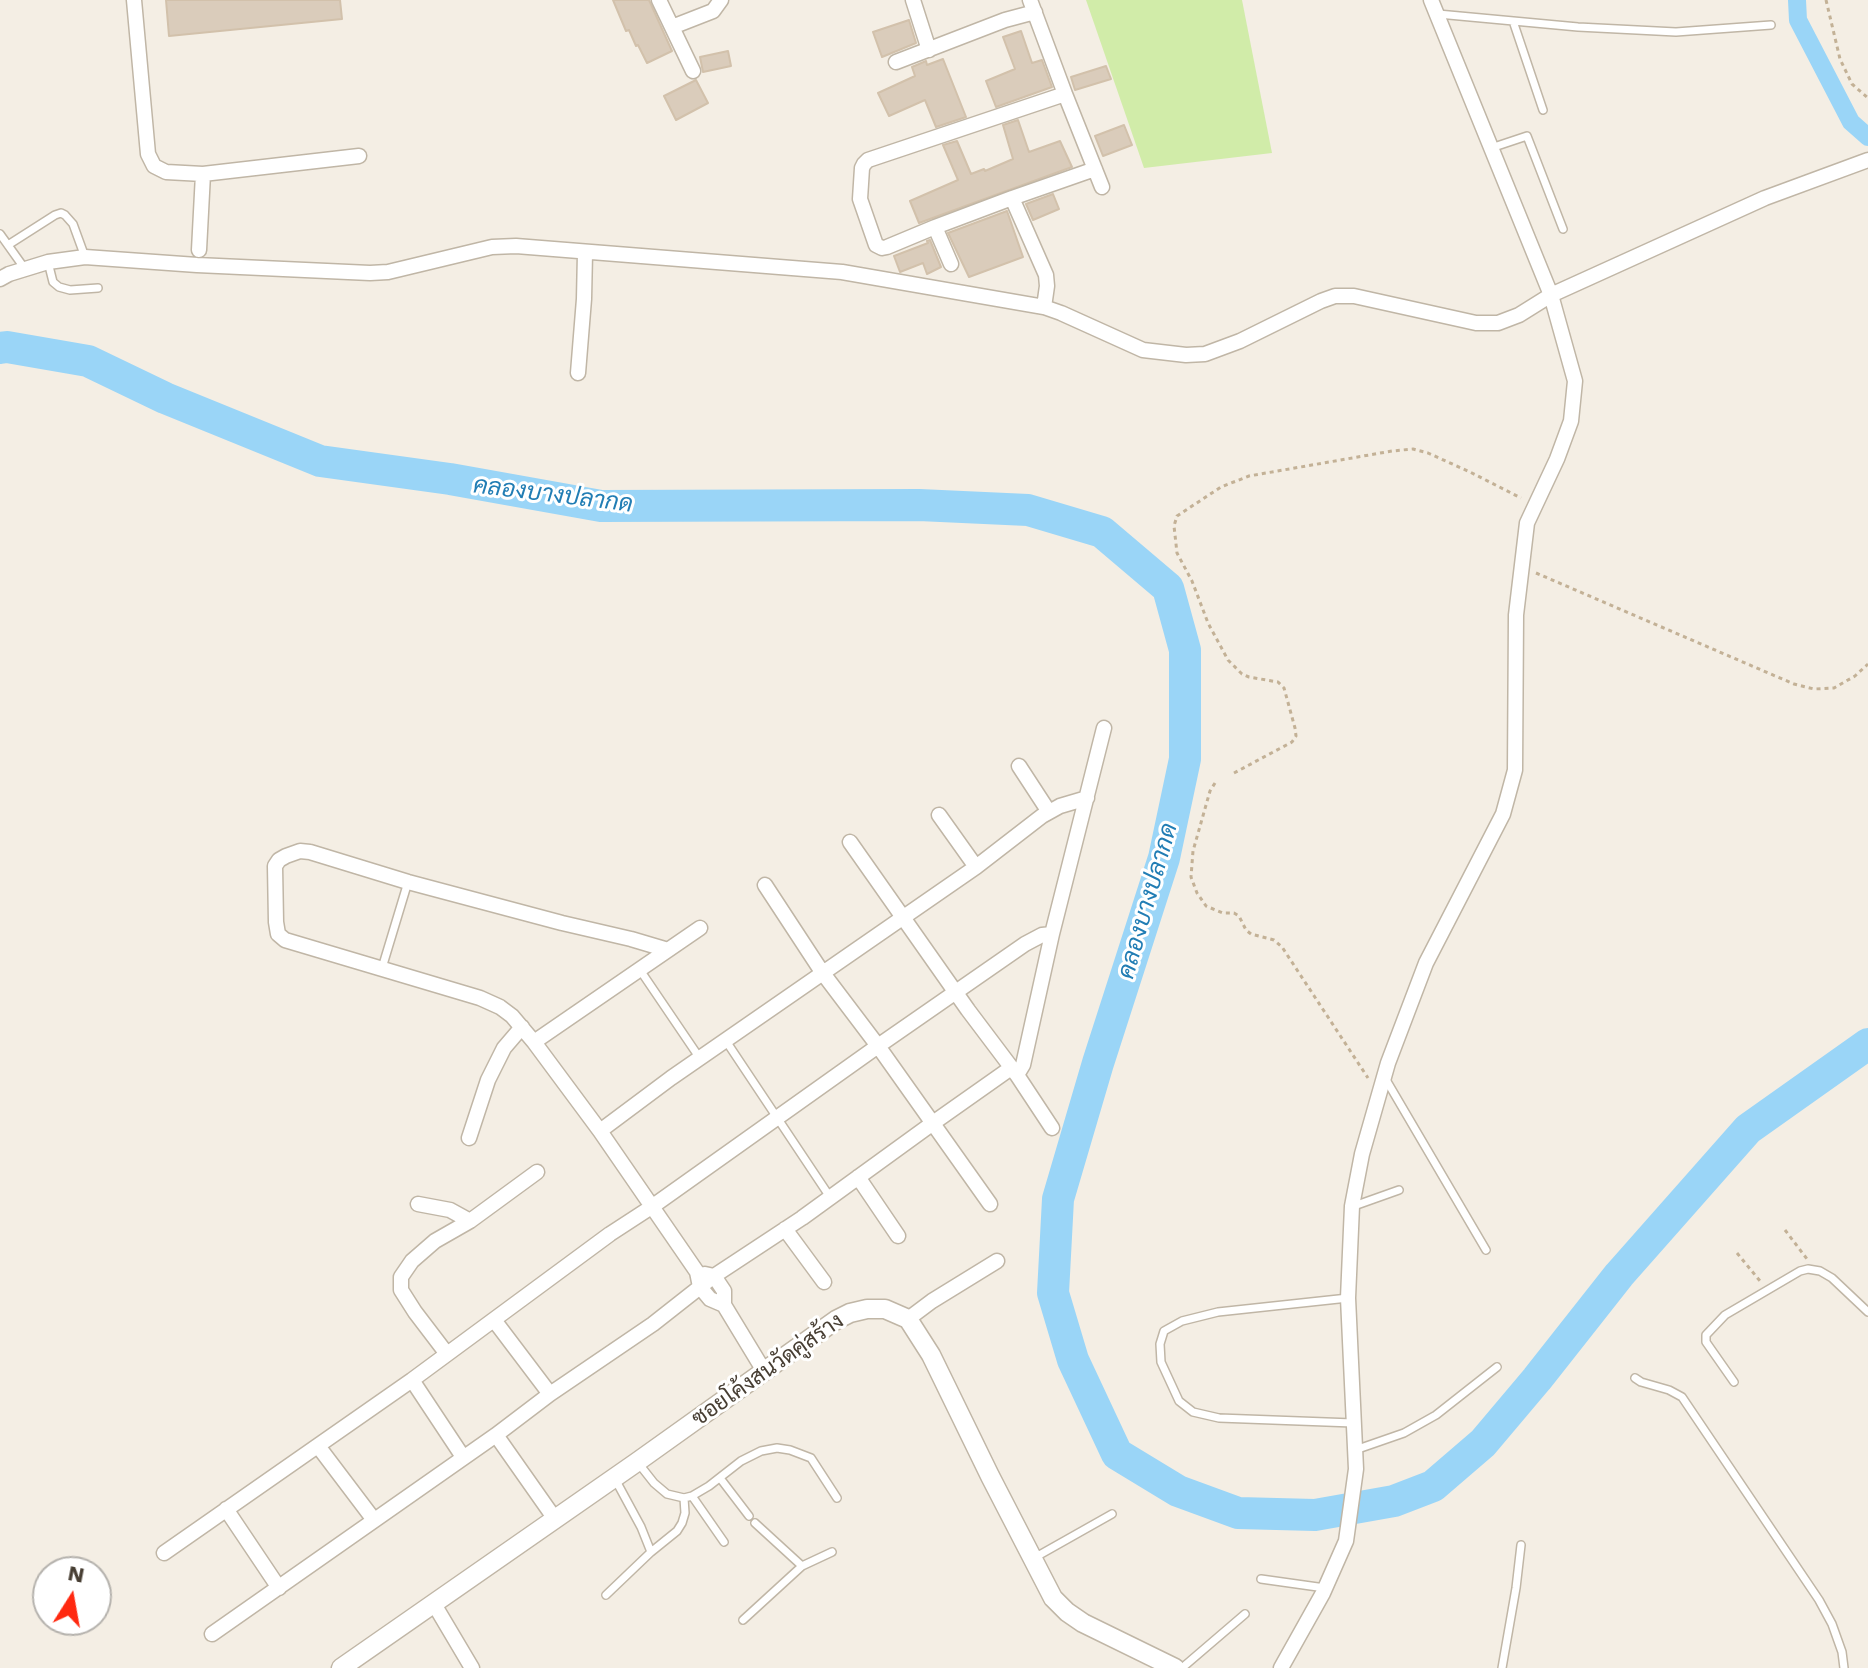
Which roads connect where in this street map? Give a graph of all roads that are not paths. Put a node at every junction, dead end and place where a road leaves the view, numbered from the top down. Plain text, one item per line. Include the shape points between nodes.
1 (134, 0) edge
2 (659, 0) edge
3 (721, 0) edge
4 (913, 0) edge
5 (1032, 6) edge
6 (1434, 7) edge
7 (1513, 21) junction
8 (1771, 25) dead end
9 (672, 27) junction
10 (929, 50) junction
11 (896, 62) dead end
12 (693, 71) dead end
13 (1065, 94) junction
14 (1543, 110) dead end
15 (1491, 148) junction
16 (359, 156) dead end
17 (1868, 160) edge
18 (1095, 169) junction
19 (203, 174) junction
20 (1102, 187) dead end
21 (1012, 198) junction
22 (935, 227) junction
23 (1563, 229) dead end
24 (0, 234) edge
25 (8, 245) junction
26 (199, 250) dead end
27 (585, 253) junction
28 (85, 257) junction
29 (48, 262) junction
30 (951, 264) dead end
31 (25, 269) junction
32 (0, 279) edge
33 (98, 288) dead end
34 (1551, 295) junction
35 (1044, 307) junction
36 (578, 373) dead end
37 (1104, 728) dead end
38 (1019, 766) dead end
39 (1087, 798) junction
40 (1049, 812) junction
41 (939, 815) dead end
42 (850, 842) dead end
43 (976, 867) junction
44 (408, 882) junction
45 (765, 885) dead end
46 (902, 917) junction
47 (700, 928) dead end
48 (1052, 934) junction
49 (668, 950) junction
50 (382, 968) junction
51 (640, 970) junction
52 (822, 972) junction
53 (955, 993) junction
54 (522, 1027) junction
55 (726, 1041) junction
56 (534, 1042) junction
57 (878, 1046) junction
58 (700, 1058) junction
59 (1014, 1072) junction
60 (1384, 1076) junction
61 (776, 1118) junction
62 (933, 1123) junction
63 (1052, 1128) dead end
64 (600, 1131) junction
65 (469, 1138) dead end
66 (537, 1172) dead end
67 (858, 1177) junction
68 (1399, 1190) dead end
69 (830, 1197) junction
70 (418, 1204) dead end
71 (990, 1204) dead end
72 (653, 1206) junction
73 (1352, 1206) junction
74 (470, 1221) junction
75 (785, 1229) junction
76 (898, 1236) dead end
77 (1486, 1250) dead end
78 (997, 1261) dead end
79 (714, 1276) junction
80 (698, 1280) junction
81 (824, 1282) dead end
82 (1348, 1298) junction
83 (724, 1305) junction
84 (1868, 1312) edge
85 (908, 1319) junction
86 (494, 1320) junction
87 (447, 1354) junction
88 (1497, 1367) dead end
89 (764, 1371) junction
90 (1635, 1378) dead end
91 (412, 1380) junction
92 (1734, 1382) dead end
93 (550, 1394) junction
94 (1354, 1423) junction
95 (496, 1435) junction
96 (318, 1446) junction
97 (1355, 1450) junction
98 (463, 1457) junction
99 (637, 1462) junction
100 (614, 1477) junction
101 (720, 1478) junction
102 (688, 1497) junction
103 (837, 1498) dead end
104 (226, 1509) junction
105 (1112, 1514) dead end
106 (555, 1519) junction
107 (374, 1520) junction
108 (724, 1542) dead end
109 (1521, 1545) dead end
110 (651, 1552) junction
111 (832, 1552) dead end
112 (164, 1553) dead end
113 (1033, 1559) junction
114 (802, 1566) junction
115 (1261, 1579) dead end
116 (279, 1588) junction
117 (1325, 1588) junction
118 (606, 1595) dead end
119 (434, 1604) junction
120 (1245, 1614) dead end
121 (743, 1620) dead end
122 (212, 1634) dead end
123 (1173, 1667) edge
124 (341, 1668) edge
125 (472, 1668) edge
126 (1281, 1668) edge
127 (1502, 1668) edge
128 (1844, 1668) edge

1 - 19 street via 148,154 154,166 166,172
2 - 9 street
3 - 9 street via 713,11
4 - 10 street
5 - 10 street
5 - 13 street
6 - 7 lane
6 - 15 street
7 - 8 lane via 1676,32
7 - 14 lane
9 - 12 street
10 - 11 street
13 - 18 street
13 - 22 street via 864,164 860,199 876,245 887,247
15 - 23 lane via 1527,136
15 - 34 street
16 - 19 street
17 - 34 street via 1765,198
18 - 20 street
18 - 21 street
19 - 26 street
21 - 22 street
21 - 35 street via 1046,275
22 - 30 street
24 - 25 lane
25 - 28 lane via 61,213 73,224
25 - 31 lane
27 - 28 street via 492,247 370,273
27 - 35 street via 842,272
27 - 36 street
28 - 29 street
29 - 31 street
29 - 33 lane via 59,287
31 - 32 street
34 - 35 street via 1498,323 1335,296 1240,341 1186,355 1143,350
34 - 60 street via 1575,381 1571,421 1527,523 1516,615 1515,770 1503,814 1426,963
37 - 39 street
38 - 40 street
39 - 40 street
39 - 48 street
40 - 43 street
41 - 43 street
42 - 46 street
43 - 46 street
44 - 49 street
44 - 50 lane
44 - 50 street via 310,852 286,856 275,866 278,934
45 - 52 street
46 - 52 street
46 - 53 street
47 - 49 street
48 - 53 street via 1025,944
48 - 59 street via 1023,1065
49 - 51 street
50 - 54 street via 480,998
51 - 56 street
51 - 58 lane
52 - 55 street
52 - 57 street
53 - 57 street
53 - 59 street
54 - 56 street
54 - 65 street via 488,1080
55 - 58 street
55 - 61 lane
56 - 64 street
57 - 61 street
57 - 62 street
58 - 64 street
59 - 62 street
59 - 63 street
60 - 73 street
60 - 77 lane
61 - 69 lane
61 - 72 street
62 - 67 street
62 - 71 street
64 - 72 street
66 - 74 street
67 - 69 street
67 - 76 street
68 - 73 lane
69 - 75 street
70 - 74 street via 450,1210
72 - 80 street
72 - 86 street
73 - 82 street
74 - 87 street via 435,1241 401,1277 401,1290
75 - 79 street
75 - 81 street
78 - 85 street
79 - 80 street
79 - 83 street via 724,1291
80 - 83 street via 710,1299
80 - 93 street via 653,1324
82 - 94 street
82 - 94 lane via 1218,1312 1182,1321 1164,1331 1160,1344 1161,1362 1179,1401 1193,1412 1219,1418
83 - 89 street
84 - 92 lane via 1832,1278 1815,1270 1800,1271 1725,1315 1706,1335
85 - 89 street, ซอยโค้งสนวัดคู่สร้าง via 885,1309 850,1313
85 - 113 street
86 - 87 street
86 - 93 street
87 - 91 street
88 - 97 lane via 1436,1415
89 - 99 street, ซอยโค้งสนวัดคู่สร้าง
90 - 128 lane via 1682,1397 1819,1600
91 - 96 street
91 - 98 street
93 - 95 street
94 - 97 street
95 - 98 street
95 - 106 street
96 - 104 street
96 - 107 street
97 - 117 street via 1346,1541
98 - 107 street
99 - 100 street, ซอยโค้งสนวัดคู่สร้าง
99 - 102 lane via 667,1494
100 - 106 street, ซอยโค้งสนวัดคู่สร้าง
100 - 110 lane
101 - 102 lane
101 - 103 lane via 761,1451 790,1450 811,1458
101 - 114 lane via 752,1520
102 - 108 lane
102 - 110 lane via 677,1531
104 - 112 street
104 - 116 street
105 - 113 lane
106 - 119 street, ซอยโค้งสนวัดคู่สร้าง
107 - 116 street
109 - 127 lane
110 - 118 lane
111 - 114 lane
113 - 123 street via 1053,1598 1067,1612
114 - 121 lane
115 - 117 lane
116 - 122 street
117 - 126 street
119 - 124 street, ซอยโค้งสนวัดคู่สร้าง
119 - 125 street
120 - 123 lane

